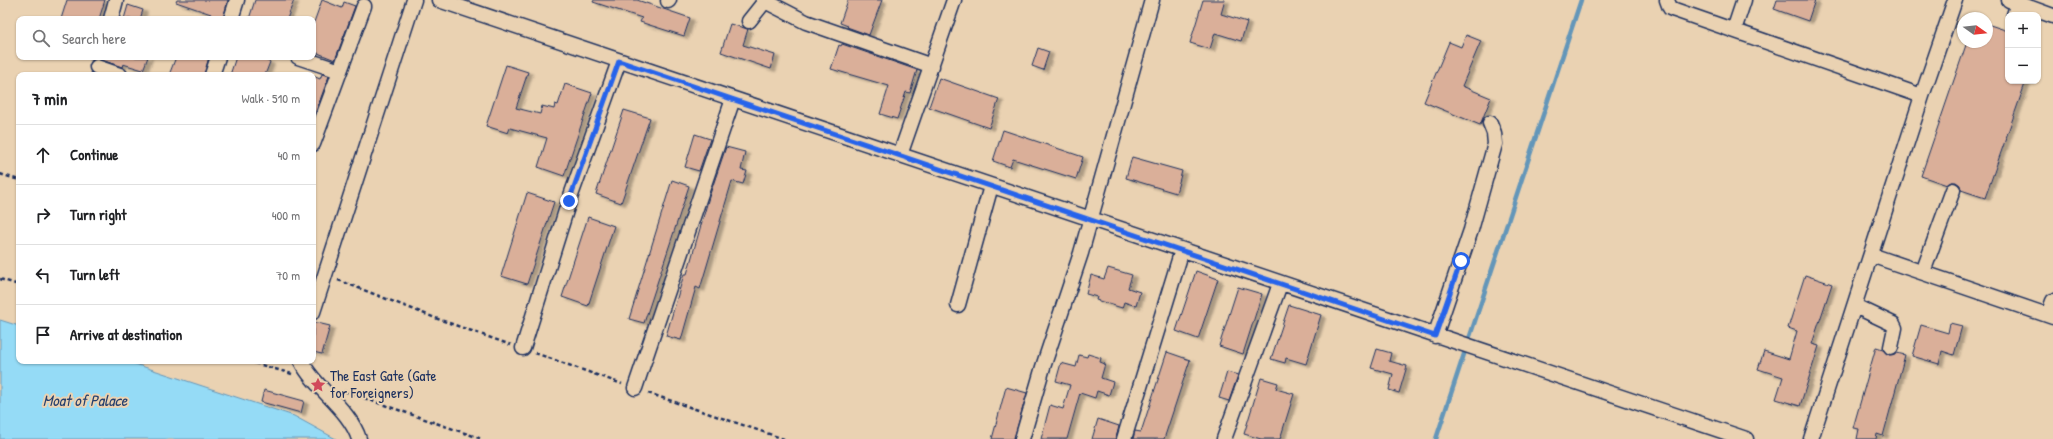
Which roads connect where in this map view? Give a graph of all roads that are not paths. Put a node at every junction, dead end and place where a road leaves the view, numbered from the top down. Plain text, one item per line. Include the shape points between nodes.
1 (116, 0) edge
2 (237, 0) edge
3 (414, 0) edge
4 (439, 0) edge
5 (954, 0) edge
6 (1152, 0) edge
7 (1667, 0) edge
8 (1744, 0) edge
9 (1955, 0) edge
10 (772, 2) edge
11 (364, 6) dead end
12 (2013, 6) edge
13 (112, 16) edge
14 (232, 16) edge
15 (2053, 16) edge
16 (749, 21) dead end
17 (1734, 30) junction
18 (217, 60) edge
19 (307, 60) edge
20 (619, 61) junction
21 (97, 66) edge
22 (932, 66) junction
23 (340, 71) junction
24 (112, 72) edge
25 (213, 72) edge
26 (1922, 96) junction
27 (733, 99) junction
28 (1490, 123) dead end
29 (316, 134) edge
30 (900, 155) junction
31 (991, 186) junction
32 (1953, 190) dead end
33 (1089, 219) junction
34 (1182, 250) junction
35 (1871, 255) junction
36 (1923, 272) junction
37 (1280, 284) junction
38 (2053, 301) edge
39 (316, 302) edge
40 (958, 305) dead end
41 (1854, 306) junction
42 (2050, 316) edge
43 (1435, 336) junction
44 (523, 348) road end
45 (1890, 348) dead end
46 (303, 364) edge
47 (635, 388) road end
48 (359, 439) edge
49 (1022, 439) edge
50 (1124, 439) edge
51 (1224, 439) edge
52 (1746, 439) edge
53 (1811, 439) edge

1 - 13 street
2 - 14 street
3 - 39 street
4 - 20 street
5 - 22 street
6 - 33 street
7 - 17 street via 1670,8
8 - 17 street
9 - 26 street
10 - 16 street
10 - 22 street via 806,22
11 - 23 street
12 - 15 street
17 - 26 street
18 - 25 street
19 - 23 street
20 - 27 street
20 - 44 street via 569,201
21 - 24 street
22 - 30 street
23 - 29 street
26 - 35 street
27 - 30 street
27 - 47 street
28 - 43 street via 1495,144 1477,209
30 - 31 street
31 - 33 street
31 - 40 street
32 - 36 street
33 - 34 street
33 - 49 street via 1081,253
34 - 37 street
34 - 50 street
35 - 36 street
35 - 41 street
36 - 42 street
37 - 43 street
37 - 51 street
38 - 42 street
41 - 45 street via 1893,324 1895,328
41 - 53 street
43 - 52 street
46 - 48 street via 343,412

